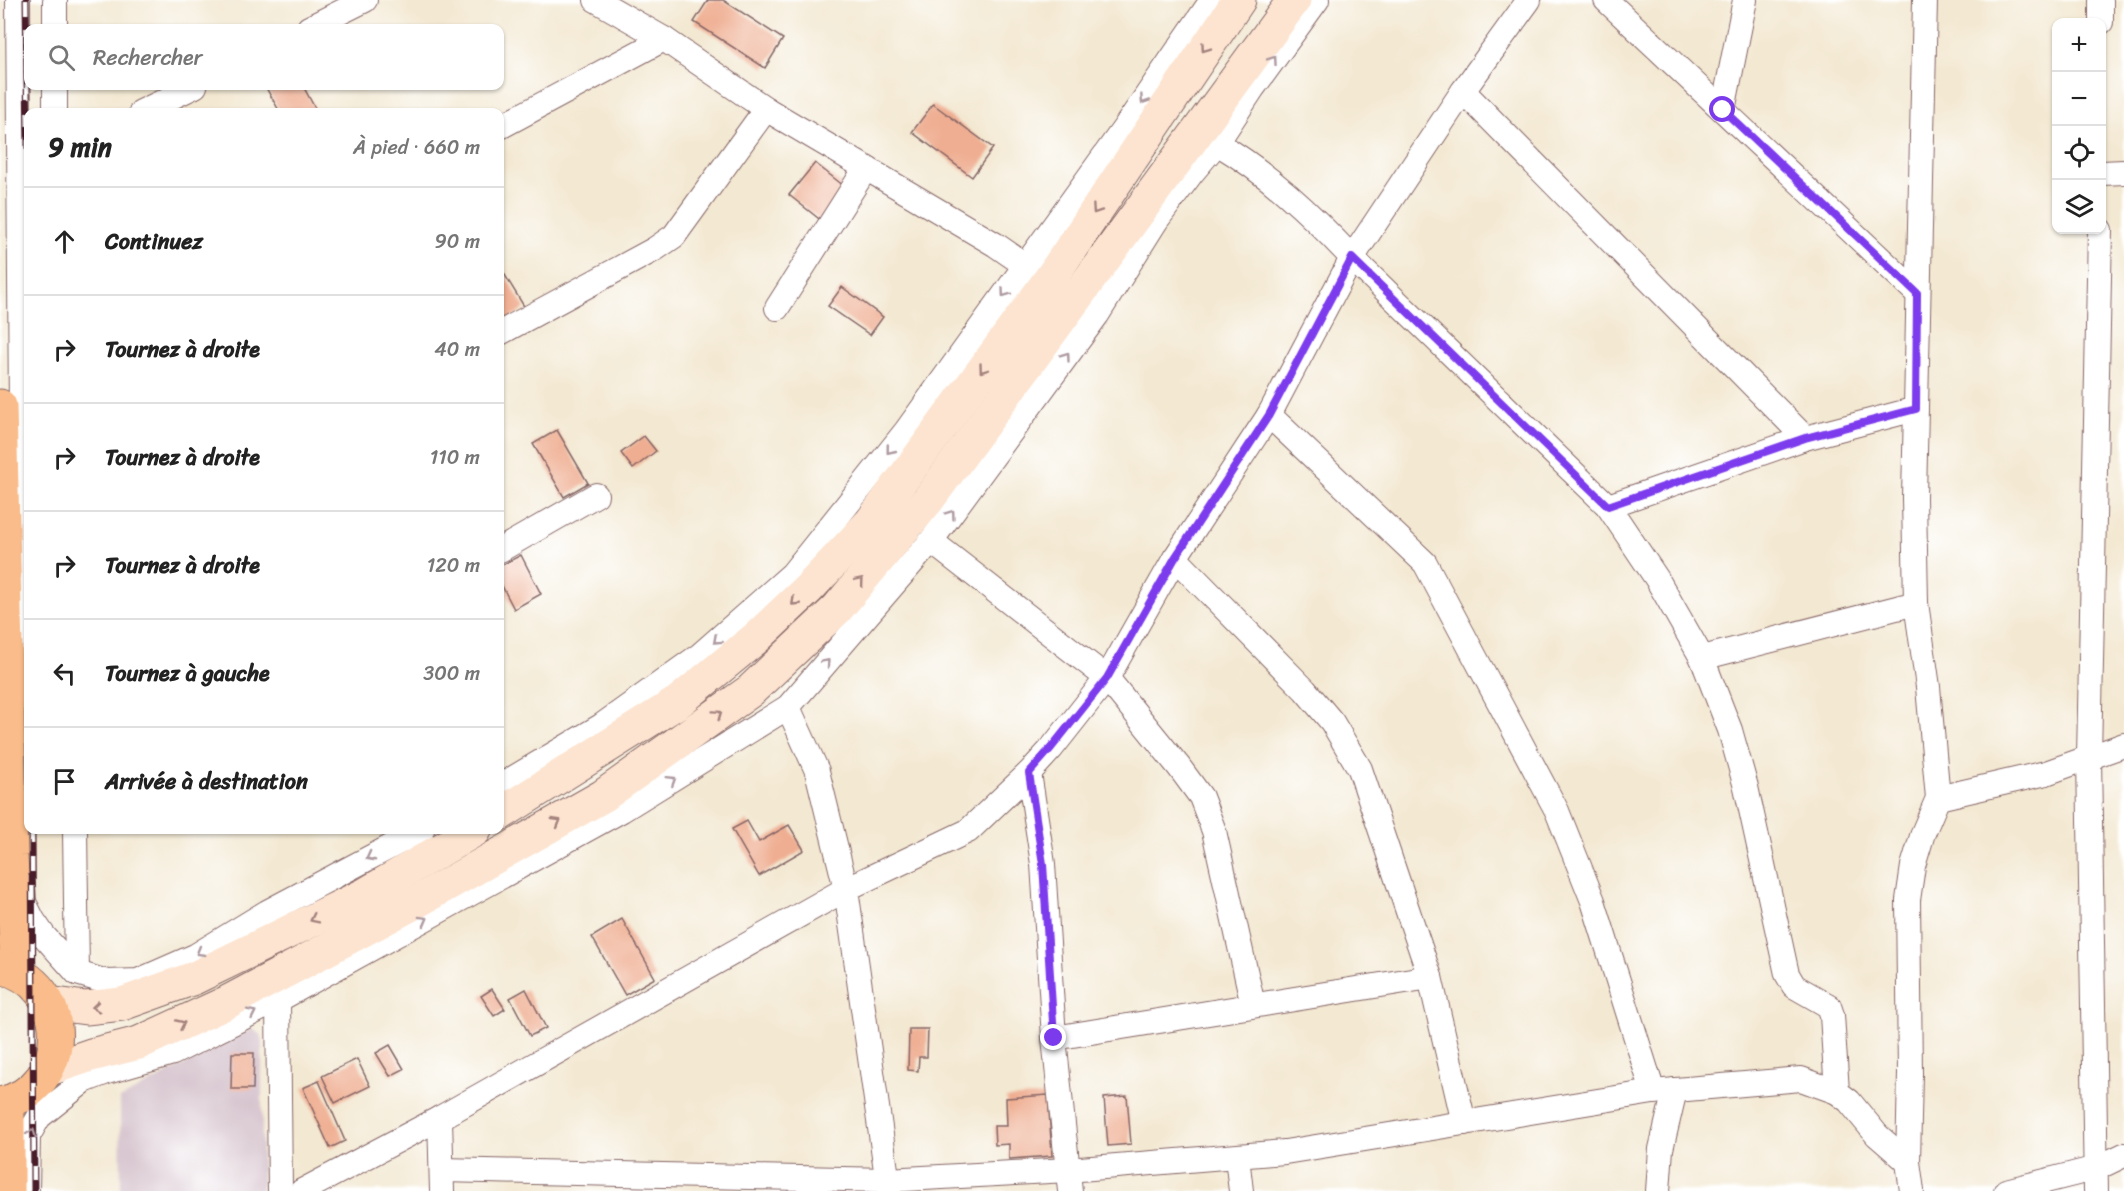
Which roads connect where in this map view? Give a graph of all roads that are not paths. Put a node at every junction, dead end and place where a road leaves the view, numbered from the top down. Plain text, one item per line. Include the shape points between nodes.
1 (18, 0) edge
2 (54, 0) edge
3 (365, 0) edge
4 (596, 0) edge
5 (1212, 0) edge
6 (1239, 0) edge
7 (1294, 0) edge
8 (1317, 0) edge
9 (1529, 0) edge
10 (1606, 0) edge
11 (1745, 0) edge
12 (1925, 0) edge
13 (2101, 0) edge
14 (2101, 18) edge
15 (55, 24) edge
16 (317, 24) edge
17 (664, 39) junction
18 (55, 90) edge
19 (187, 90) edge
20 (1463, 91) junction
21 (55, 108) edge
22 (149, 108) edge
23 (766, 109) junction
24 (1723, 110) junction
25 (504, 125) edge
26 (1217, 143) junction
27 (16, 161) edge
28 (866, 168) junction
29 (2124, 172) edge
30 (2106, 173) edge
31 (2100, 234) edge
32 (1352, 258) junction
33 (1025, 265) junction
34 (1917, 293) junction
35 (777, 308) dead end
36 (504, 331) edge
37 (0, 406) edge
38 (1916, 409) junction
39 (1269, 415) junction
40 (1805, 438) junction
41 (596, 495) dead end
42 (1608, 506) junction
43 (932, 541) junction
44 (504, 548) edge
45 (1175, 558) junction
46 (1916, 603) junction
47 (1702, 658) junction
48 (1107, 678) junction
49 (788, 707) junction
50 (2124, 745) edge
51 (2089, 757) junction
52 (1029, 773) junction
53 (504, 784) edge
54 (1938, 798) junction
55 (504, 811) edge
56 (75, 834) edge
57 (414, 834) edge
58 (468, 834) edge
59 (846, 889) junction
60 (8, 969) edge
61 (77, 973) junction
62 (1430, 978) junction
63 (276, 989) junction
64 (48, 1003) junction
65 (1253, 1005) junction
66 (1054, 1038) junction
67 (47, 1070) junction
68 (1664, 1091) junction
69 (1837, 1092) junction
70 (4, 1103) edge
71 (440, 1118) junction
72 (1464, 1123) junction
73 (2124, 1155) edge
74 (1237, 1157) junction
75 (1908, 1162) junction
76 (2096, 1179) edge
77 (442, 1180) edge
78 (1069, 1181) edge
79 (888, 1185) edge
80 (8, 1191) edge
81 (27, 1191) edge
82 (280, 1191) edge
83 (302, 1191) edge
84 (1241, 1191) edge
85 (1658, 1191) edge
86 (1912, 1191) edge
87 (2006, 1191) edge

1 - 27 street
2 - 15 street
3 - 16 street
4 - 17 street
5 -> 33 street
6 -> 55 street via 1050,279 871,522 771,624 678,702
63 -> 7 street via 418,901 603,796 750,691 828,617 928,500
26 -> 8 street
9 - 20 street
10 - 24 street
11 - 24 street
12 - 34 street
13 - 14 street
17 - 23 street
17 - 25 street
18 - 21 street
19 - 22 street
20 - 32 street
20 - 40 street
23 - 28 street
23 - 36 street via 674,236
24 - 34 street
26 - 32 street via 1277,184
43 -> 26 street via 1097,315 1156,221
27 - 61 street via 22,878 24,902 33,920
28 - 33 street
28 - 35 street
29 - 30 street
31 - 51 street
32 - 39 street
32 - 42 street
33 -> 53 street via 906,431 792,574 700,655 601,726
34 - 38 street
37 - 60 highway via 11,856
38 - 40 street
38 - 46 street
39 - 45 street
39 - 68 street via 1425,563 1557,811
40 - 42 street
41 - 44 street
42 - 47 street via 1657,579
43 - 48 street
49 -> 43 street
45 - 48 street
45 - 62 street via 1305,690 1344,741 1360,769
46 - 47 street
46 - 54 street
47 - 69 street via 1730,730 1746,788 1787,974 1794,986 1828,1006 1832,1016
48 - 52 street
48 - 65 street via 1201,797 1214,831
49 - 59 street via 817,771
63 -> 49 street via 622,810
50 - 51 street
51 - 54 street via 2046,773
51 - 76 street
52 - 59 street via 968,831
52 - 66 street via 1043,864
54 - 75 street via 1913,866 1908,900
56 - 61 street
57 -> 61 street via 267,912 195,956 138,981 107,982
58 -> 64 street via 366,894 194,978 122,1004 86,1008
59 - 71 street
59 - 79 street
60 - 64 highway via 33,981
62 - 65 street
62 - 72 street
67 -> 63 street via 139,1043 226,1003
81 -> 63 street via 28,1136 39,1118 84,1080 172,1053
63 - 82 street
64 - 67 highway via 54,1016 56,1046
65 - 66 street
66 - 78 street
67 - 70 highway via 34,1089
68 - 69 street via 1802,1079
68 - 72 street
68 - 85 street
69 - 75 street
70 - 80 highway
71 - 77 street
71 - 83 street
72 - 74 street
73 - 76 street
74 - 78 street
74 - 84 street
75 - 86 street
76 - 87 street
77 - 79 street
78 - 79 street

